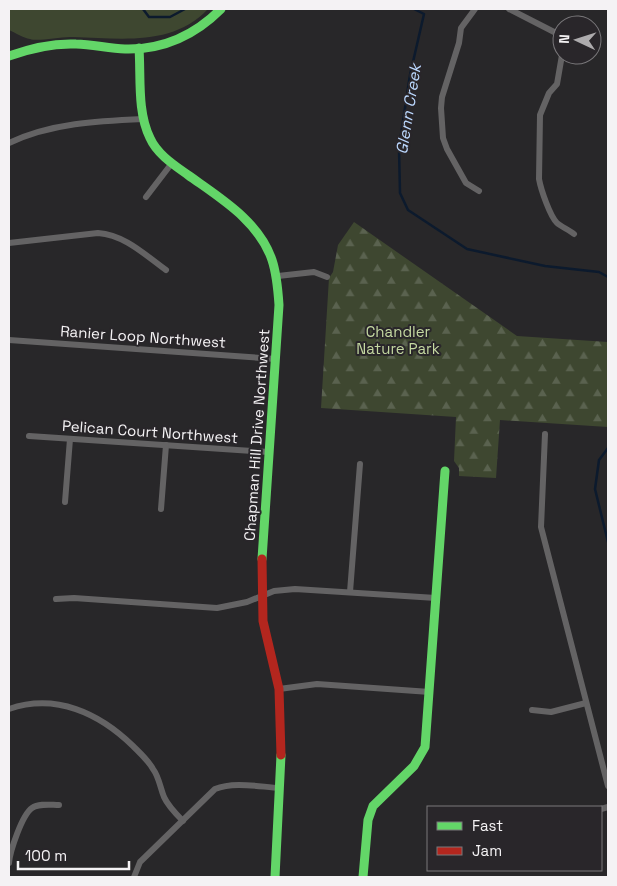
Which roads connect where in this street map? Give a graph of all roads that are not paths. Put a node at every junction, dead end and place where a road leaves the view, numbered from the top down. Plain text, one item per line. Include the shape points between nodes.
1 (220, 9) edge
2 (475, 9) edge
3 (508, 9) edge
4 (552, 31) edge
5 (139, 48) junction
6 (9, 56) edge
7 (560, 65) edge
8 (144, 118) junction
9 (9, 143) edge
10 (172, 163) junction
11 (479, 191) dead end
12 (146, 197) dead end
13 (574, 234) dead end
14 (9, 243) edge
15 (166, 270) dead end
16 (278, 276) junction
17 (327, 277) dead end
18 (9, 340) edge
19 (276, 359) junction
20 (545, 434) dead end
21 (29, 436) dead end
22 (70, 439) junction
23 (166, 445) junction
24 (269, 452) junction
25 (360, 464) dead end
26 (445, 471) dead end
27 (65, 502) dead end
28 (161, 509) dead end
29 (350, 592) junction
30 (261, 597) junction
31 (436, 598) junction
32 (56, 599) dead end
33 (278, 689) junction
34 (430, 692) junction
35 (586, 703) junction
36 (9, 709) edge
37 (532, 710) dead end
38 (608, 786) edge
39 (280, 788) junction
40 (59, 805) dead end
41 (182, 821) junction
42 (9, 863) edge
43 (134, 877) edge
44 (275, 877) edge
45 (364, 877) edge

1 - 5 street via 202,27 188,34 159,45
2 - 11 street via 461,28 441,108 446,149 466,183
3 - 4 street
5 - 6 street via 68,44 44,46
5 - 8 street, Chapman Hill Drive Northwest
7 - 13 street via 557,84 549,93 540,115 539,179 554,218
8 - 9 street via 59,126
8 - 10 street, Chapman Hill Drive Northwest via 151,140
10 - 12 street
10 - 16 street, Chapman Hill Drive Northwest via 241,213 270,251
14 - 15 street via 108,234 120,238
16 - 17 street via 314,272
16 - 19 street, Chapman Hill Drive Northwest
18 - 19 street, Ranier Loop Northwest
19 - 24 street, Chapman Hill Drive Northwest
20 - 35 street via 541,527
21 - 22 street, Pelican Court Northwest
22 - 23 street, Pelican Court Northwest
22 - 27 street
23 - 24 street, Pelican Court Northwest
23 - 28 street
24 - 30 street, Chapman Hill Drive Northwest
25 - 29 street
26 - 31 street
29 - 30 street via 295,588
29 - 31 street
30 - 32 street via 217,608
30 - 33 street, Chapman Hill Drive Northwest via 266,640
31 - 34 street
33 - 34 street via 317,684
33 - 39 street, Chapman Hill Drive Northwest via 282,745
34 - 45 street via 428,736 420,758 373,806 368,820
35 - 37 street via 551,712
35 - 38 street
36 - 41 street via 29,703 58,704 102,720 127,740 154,769 169,806
39 - 41 street via 222,786
39 - 44 street, Chapman Hill Drive Northwest
40 - 42 street via 39,805 26,814
41 - 43 street via 140,862

